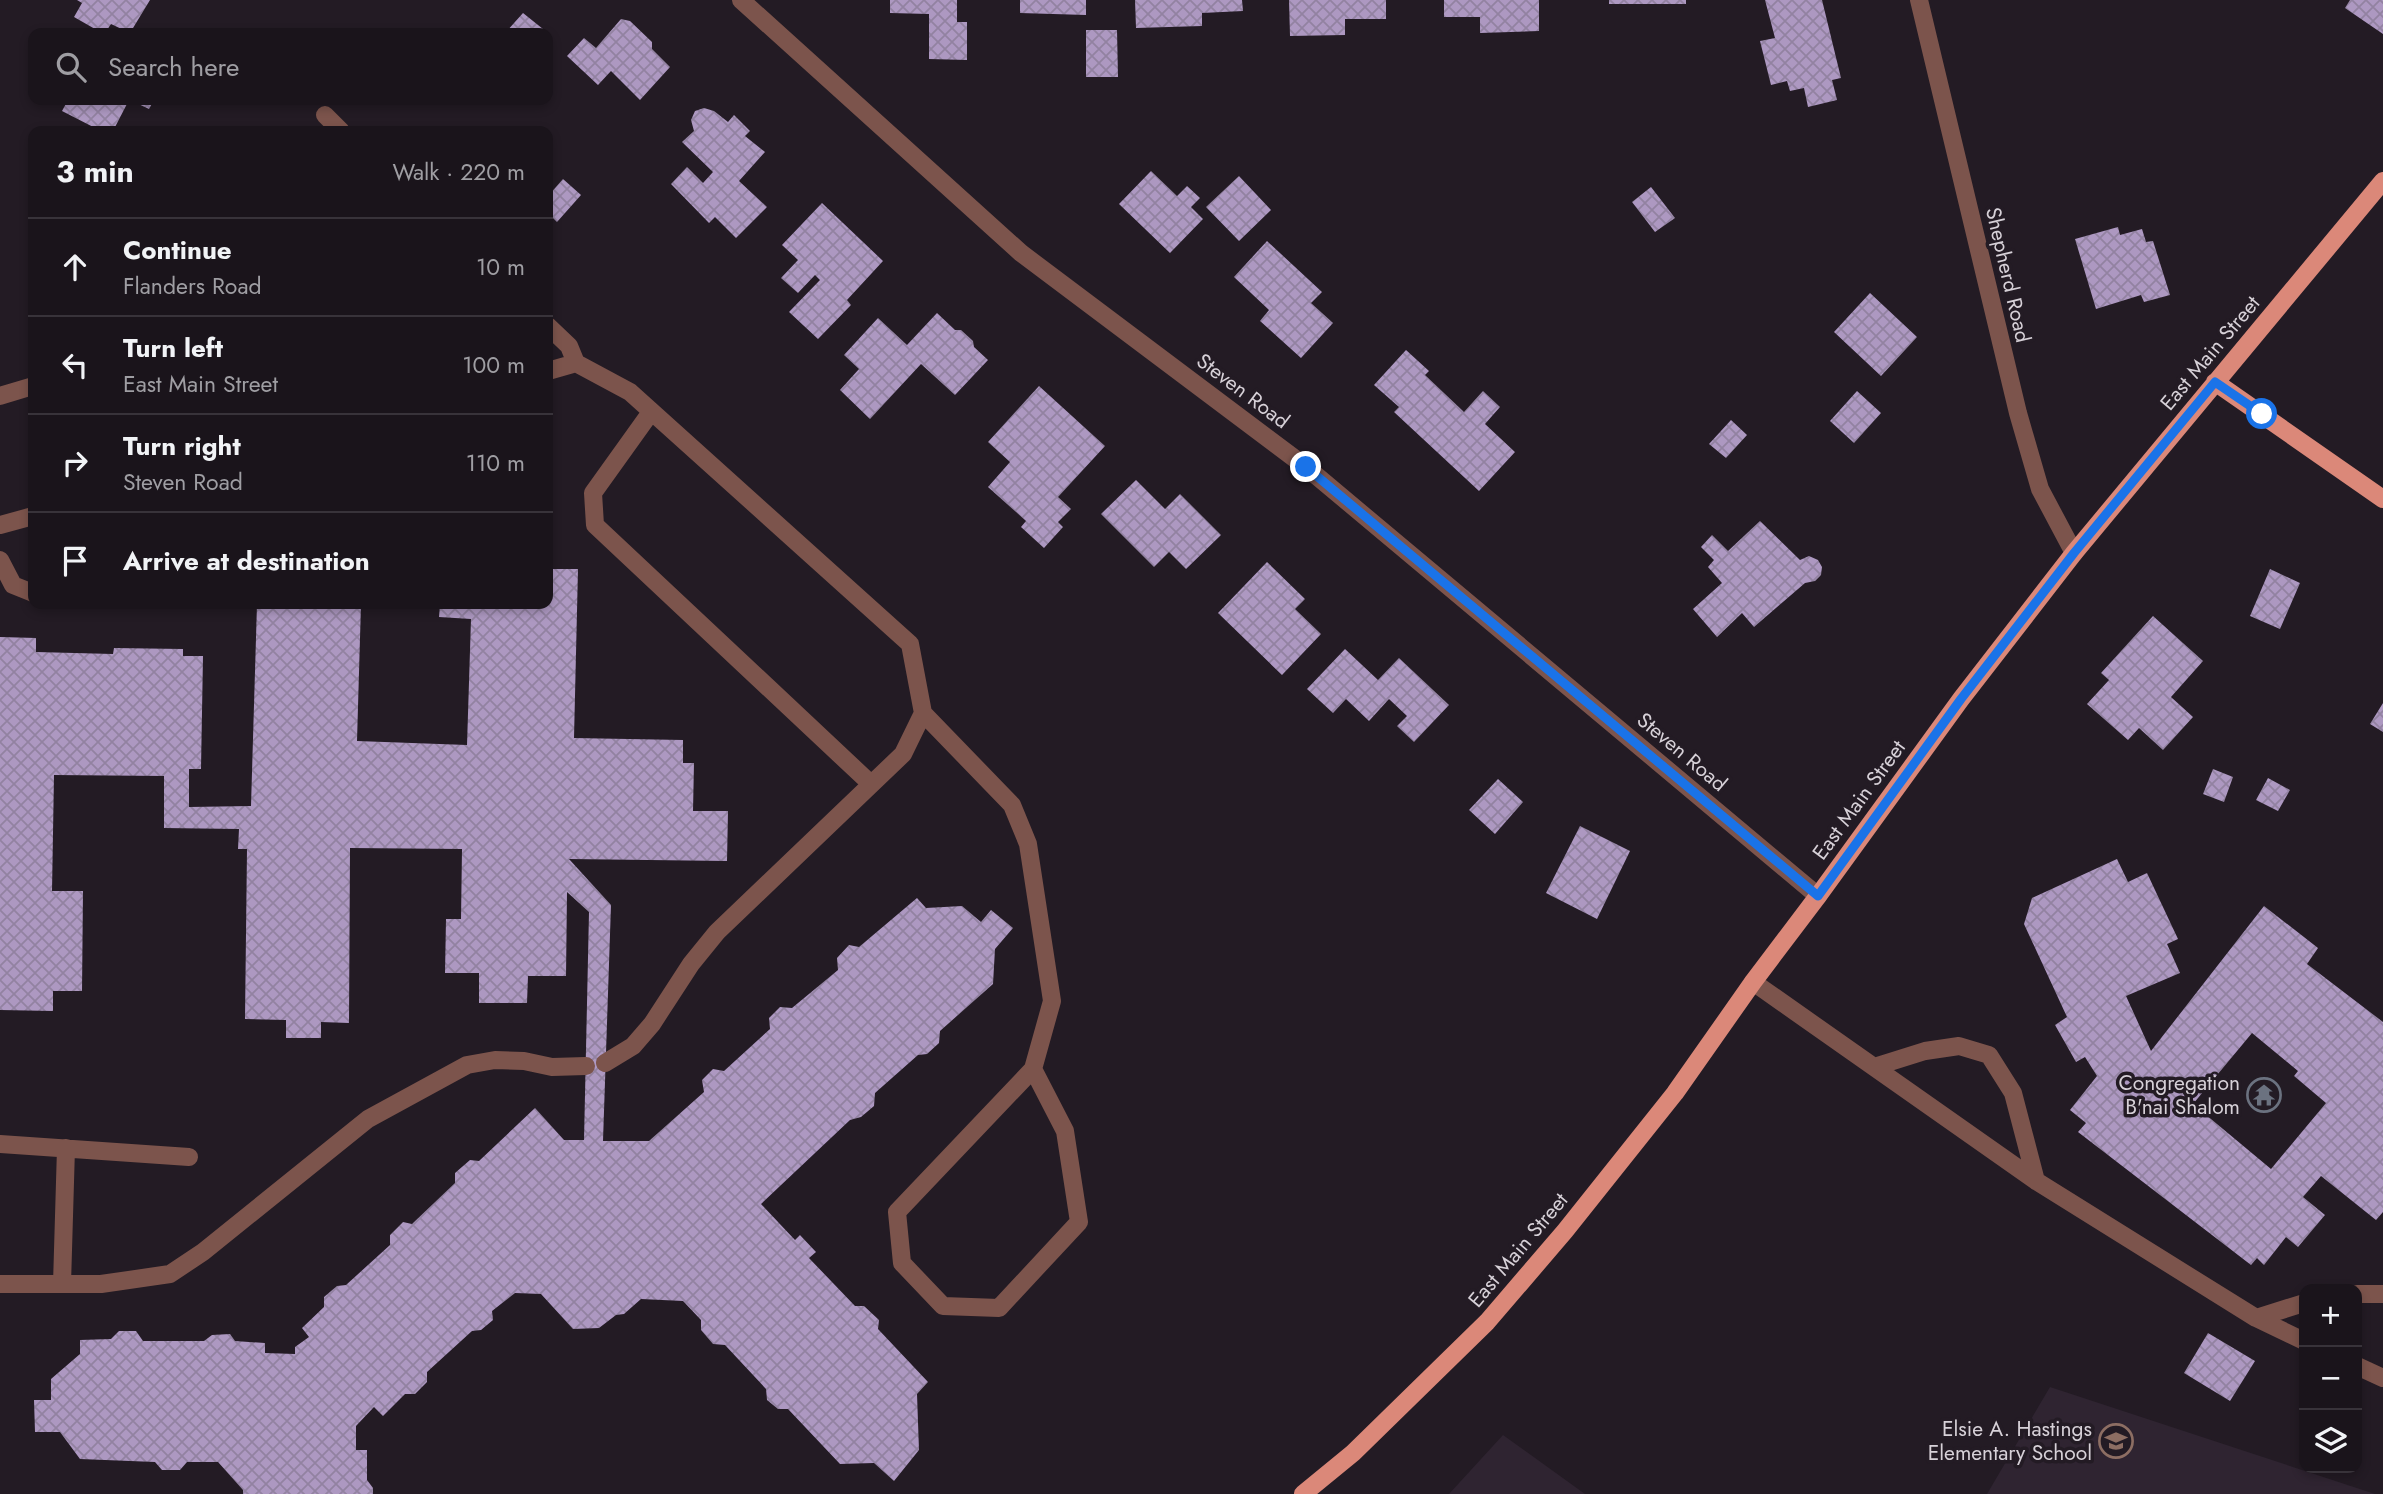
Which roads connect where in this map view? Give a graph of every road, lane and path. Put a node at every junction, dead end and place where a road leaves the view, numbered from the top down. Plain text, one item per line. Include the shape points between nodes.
1 (741, 0) edge
2 (1919, 0) edge
3 (325, 116) dead end
4 (336, 126) edge
5 (2383, 181) edge
6 (553, 332) edge
7 (576, 363) junction
8 (553, 370) edge
9 (2215, 382) junction
10 (28, 388) edge
11 (0, 396) edge
12 (651, 412) junction
13 (2383, 499) edge
14 (28, 517) edge
15 (0, 525) edge
16 (2074, 553) junction
17 (0, 559) edge
18 (28, 591) edge
19 (923, 713) junction
20 (871, 784) junction
21 (1818, 896) junction
22 (1753, 982) junction
23 (606, 1063) dead end
24 (586, 1066) dead end
25 (1874, 1067) junction
26 (1033, 1069) junction
27 (0, 1144) edge
28 (66, 1148) junction
29 (189, 1157) dead end
30 (2036, 1181) junction
31 (62, 1283) junction
32 (0, 1284) edge
33 (2362, 1294) edge
34 (2383, 1294) edge
35 (2299, 1305) edge
36 (2256, 1318) junction
37 (2299, 1339) edge
38 (2362, 1368) edge
39 (2383, 1378) edge
40 (1303, 1494) edge

1 - 21 street, Steven Road via 1021,253 1306,467
2 - 16 street, Shepherd Road via 2018,413 2040,489
3 - 4 street
5 - 9 main road, East Main Street
6 - 7 street via 569,346
7 - 8 street
7 - 12 street via 630,392
9 - 13 main road
9 - 16 main road, East Main Street
10 - 11 street
12 - 19 street via 910,644
12 - 20 street via 593,493 595,525
14 - 15 street
16 - 21 main road, East Main Street
17 - 18 street via 13,585
19 - 20 street via 903,754
19 - 26 street via 1012,805 1028,844 1052,1001
20 - 23 street via 717,932 652,1024 633,1046
21 - 22 main road, East Main Street
22 - 25 street
22 - 40 main road, East Main Street via 1675,1093 1487,1322 1353,1453
24 - 31 street via 495,1060 467,1065 368,1119 170,1275
25 - 30 street
25 - 30 street via 1959,1046 1989,1055 2013,1093
26 - 26 street via 897,1212 902,1263 943,1306 999,1308 1079,1222 1066,1130
27 - 28 street
28 - 29 street
28 - 31 street
30 - 36 street
31 - 32 street
33 - 34 street
35 - 36 street
36 - 37 street
38 - 39 street

